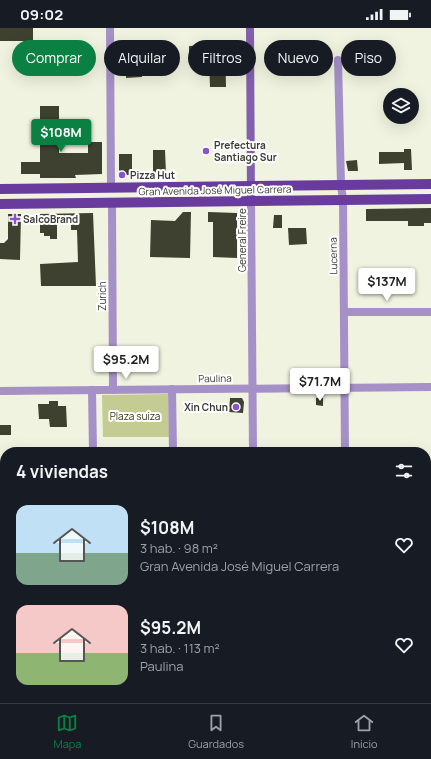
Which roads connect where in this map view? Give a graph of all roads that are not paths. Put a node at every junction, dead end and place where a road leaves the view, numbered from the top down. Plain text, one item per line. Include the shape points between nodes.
1 (110, 28) edge
2 (250, 28) edge
3 (338, 60) dead end
4 (431, 184) edge
5 (341, 185) junction
6 (251, 186) junction
7 (111, 188) junction
8 (0, 189) edge
9 (343, 200) junction
10 (431, 200) edge
11 (251, 202) junction
12 (112, 203) junction
13 (0, 204) edge
14 (344, 312) junction
15 (431, 312) edge
16 (344, 387) junction
17 (431, 387) edge
18 (252, 388) junction
19 (172, 389) junction
20 (92, 390) junction
21 (113, 390) junction
22 (0, 391) edge
23 (93, 447) edge
24 (173, 447) edge
25 (253, 447) edge
26 (345, 447) edge

1 - 7 street
2 - 6 street, General Freire
3 - 5 street, Lucerna
4 - 5 main road, Gran Avenida José Miguel Carrera
5 - 6 main road, Gran Avenida José Miguel Carrera
5 - 9 street, Lucerna
6 - 7 main road, Gran Avenida José Miguel Carrera
6 - 11 street, General Freire
7 - 8 main road, Gran Avenida José Miguel Carrera
9 - 10 main road, Gran Avenida José Miguel Carrera
9 - 11 main road, Gran Avenida José Miguel Carrera
9 - 14 street, Lucerna
11 - 12 main road, Gran Avenida José Miguel Carrera
11 - 18 street, General Freire
12 - 13 main road, Gran Avenida José Miguel Carrera
12 - 21 street, Zurich
14 - 15 street
14 - 16 street, Lucerna
16 - 17 street, Paulina
16 - 18 street, Paulina
16 - 26 street, Lucerna
18 - 19 street, Paulina
18 - 25 street, General Freire
19 - 21 street, Paulina
19 - 24 street
20 - 21 street, Paulina
20 - 22 street, Paulina
20 - 23 street

